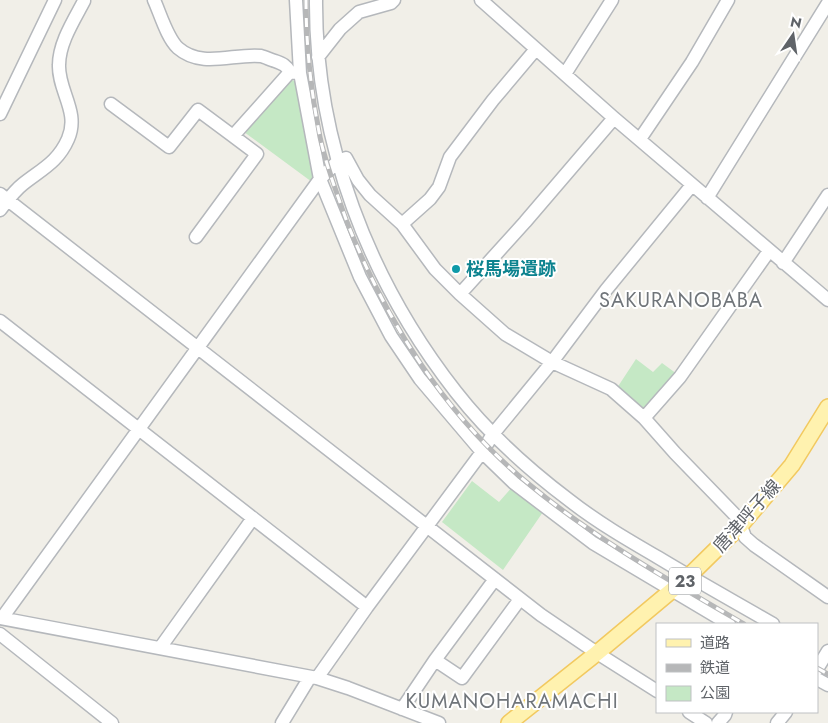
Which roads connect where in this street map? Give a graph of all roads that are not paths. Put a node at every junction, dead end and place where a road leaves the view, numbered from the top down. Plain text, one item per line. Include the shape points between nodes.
1 (55, 0) edge
2 (83, 0) edge
3 (154, 0) edge
4 (296, 0) edge
5 (316, 0) edge
6 (394, 0) edge
7 (612, 0) edge
8 (728, 0) edge
9 (485, 1) edge
10 (828, 3) edge
11 (536, 49) junction
12 (318, 57) junction
13 (295, 72) junction
14 (565, 74) junction
15 (111, 104) dead end
16 (0, 114) edge
17 (614, 118) junction
18 (233, 136) junction
19 (640, 139) junction
20 (337, 162) junction
21 (320, 179) junction
22 (692, 185) junction
23 (828, 195) edge
24 (707, 198) junction
25 (3, 201) edge
26 (402, 224) junction
27 (196, 237) dead end
28 (769, 251) junction
29 (783, 263) junction
30 (460, 294) junction
31 (828, 300) edge
32 (0, 321) edge
33 (198, 348) junction
34 (552, 362) junction
35 (828, 407) edge
36 (644, 418) junction
37 (140, 430) junction
38 (493, 434) junction
39 (482, 452) junction
40 (253, 518) junction
41 (741, 525) junction
42 (427, 526) junction
43 (689, 576) junction
44 (495, 579) junction
45 (673, 591) junction
46 (828, 597) edge
47 (520, 598) junction
48 (367, 607) junction
49 (1, 618) edge
50 (23, 622) junction
51 (727, 623) edge
52 (771, 623) edge
53 (4, 638) edge
54 (160, 648) junction
55 (597, 653) junction
56 (825, 653) edge
57 (435, 660) junction
58 (818, 667) edge
59 (314, 677) junction
60 (656, 690) edge
61 (402, 708) junction
62 (691, 713) edge
63 (726, 713) edge
64 (112, 723) edge
65 (282, 723) edge
66 (439, 723) edge
67 (509, 723) edge
68 (706, 723) edge
69 (718, 723) edge

1 - 16 street
2 - 25 street via 60,52 58,64 72,114 69,136 55,160
3 - 13 street via 170,37 186,53 212,59 261,56 286,65
4 - 13 street
5 - 12 street
6 - 12 street via 359,12 340,29
7 - 14 street
8 - 19 street via 692,62
9 - 11 street
10 - 24 street
11 - 14 street
11 - 26 street via 450,157 439,187 430,199
12 - 20 street
13 - 18 street
13 - 21 street
14 - 17 street
15 - 18 street via 169,147 198,110
17 - 19 street
17 - 30 street
18 - 27 street via 257,154
19 - 22 street
20 - 21 street
20 - 26 street via 346,158 370,195
20 - 38 street via 373,260 396,303 456,393
21 - 33 street
21 - 39 street via 360,277 391,336 420,379
22 - 24 street
22 - 34 street
23 - 29 street
24 - 28 street
25 - 33 street
26 - 30 street via 435,269
28 - 29 street
28 - 36 street via 680,377
29 - 31 street
30 - 34 street via 505,334
32 - 37 street
33 - 37 street
33 - 42 street
34 - 36 street via 611,389
34 - 38 street
35 - 41 main road, 唐津呼子線 / 23 via 792,466
36 - 41 street
37 - 40 street
37 - 49 street
38 - 39 street
38 - 43 street via 570,502
39 - 42 street
39 - 45 street via 514,483 565,523
40 - 48 street
40 - 54 street
41 - 43 main road, 唐津呼子線 / 23
41 - 46 street via 745,537 754,545
42 - 44 street
42 - 48 street
43 - 45 main road, 唐津呼子線 / 23
43 - 52 street
44 - 47 street
44 - 57 street
45 - 51 street
45 - 55 main road, 唐津呼子線 / 23
47 - 55 street
47 - 57 street via 462,678
48 - 59 street
49 - 50 street
50 - 53 street
50 - 54 street
53 - 64 street
54 - 59 street
55 - 60 street
55 - 67 main road, 唐津呼子線 / 23
56 - 58 street
57 - 61 street
59 - 61 street
59 - 65 street
61 - 66 street
62 - 68 street
63 - 69 street

